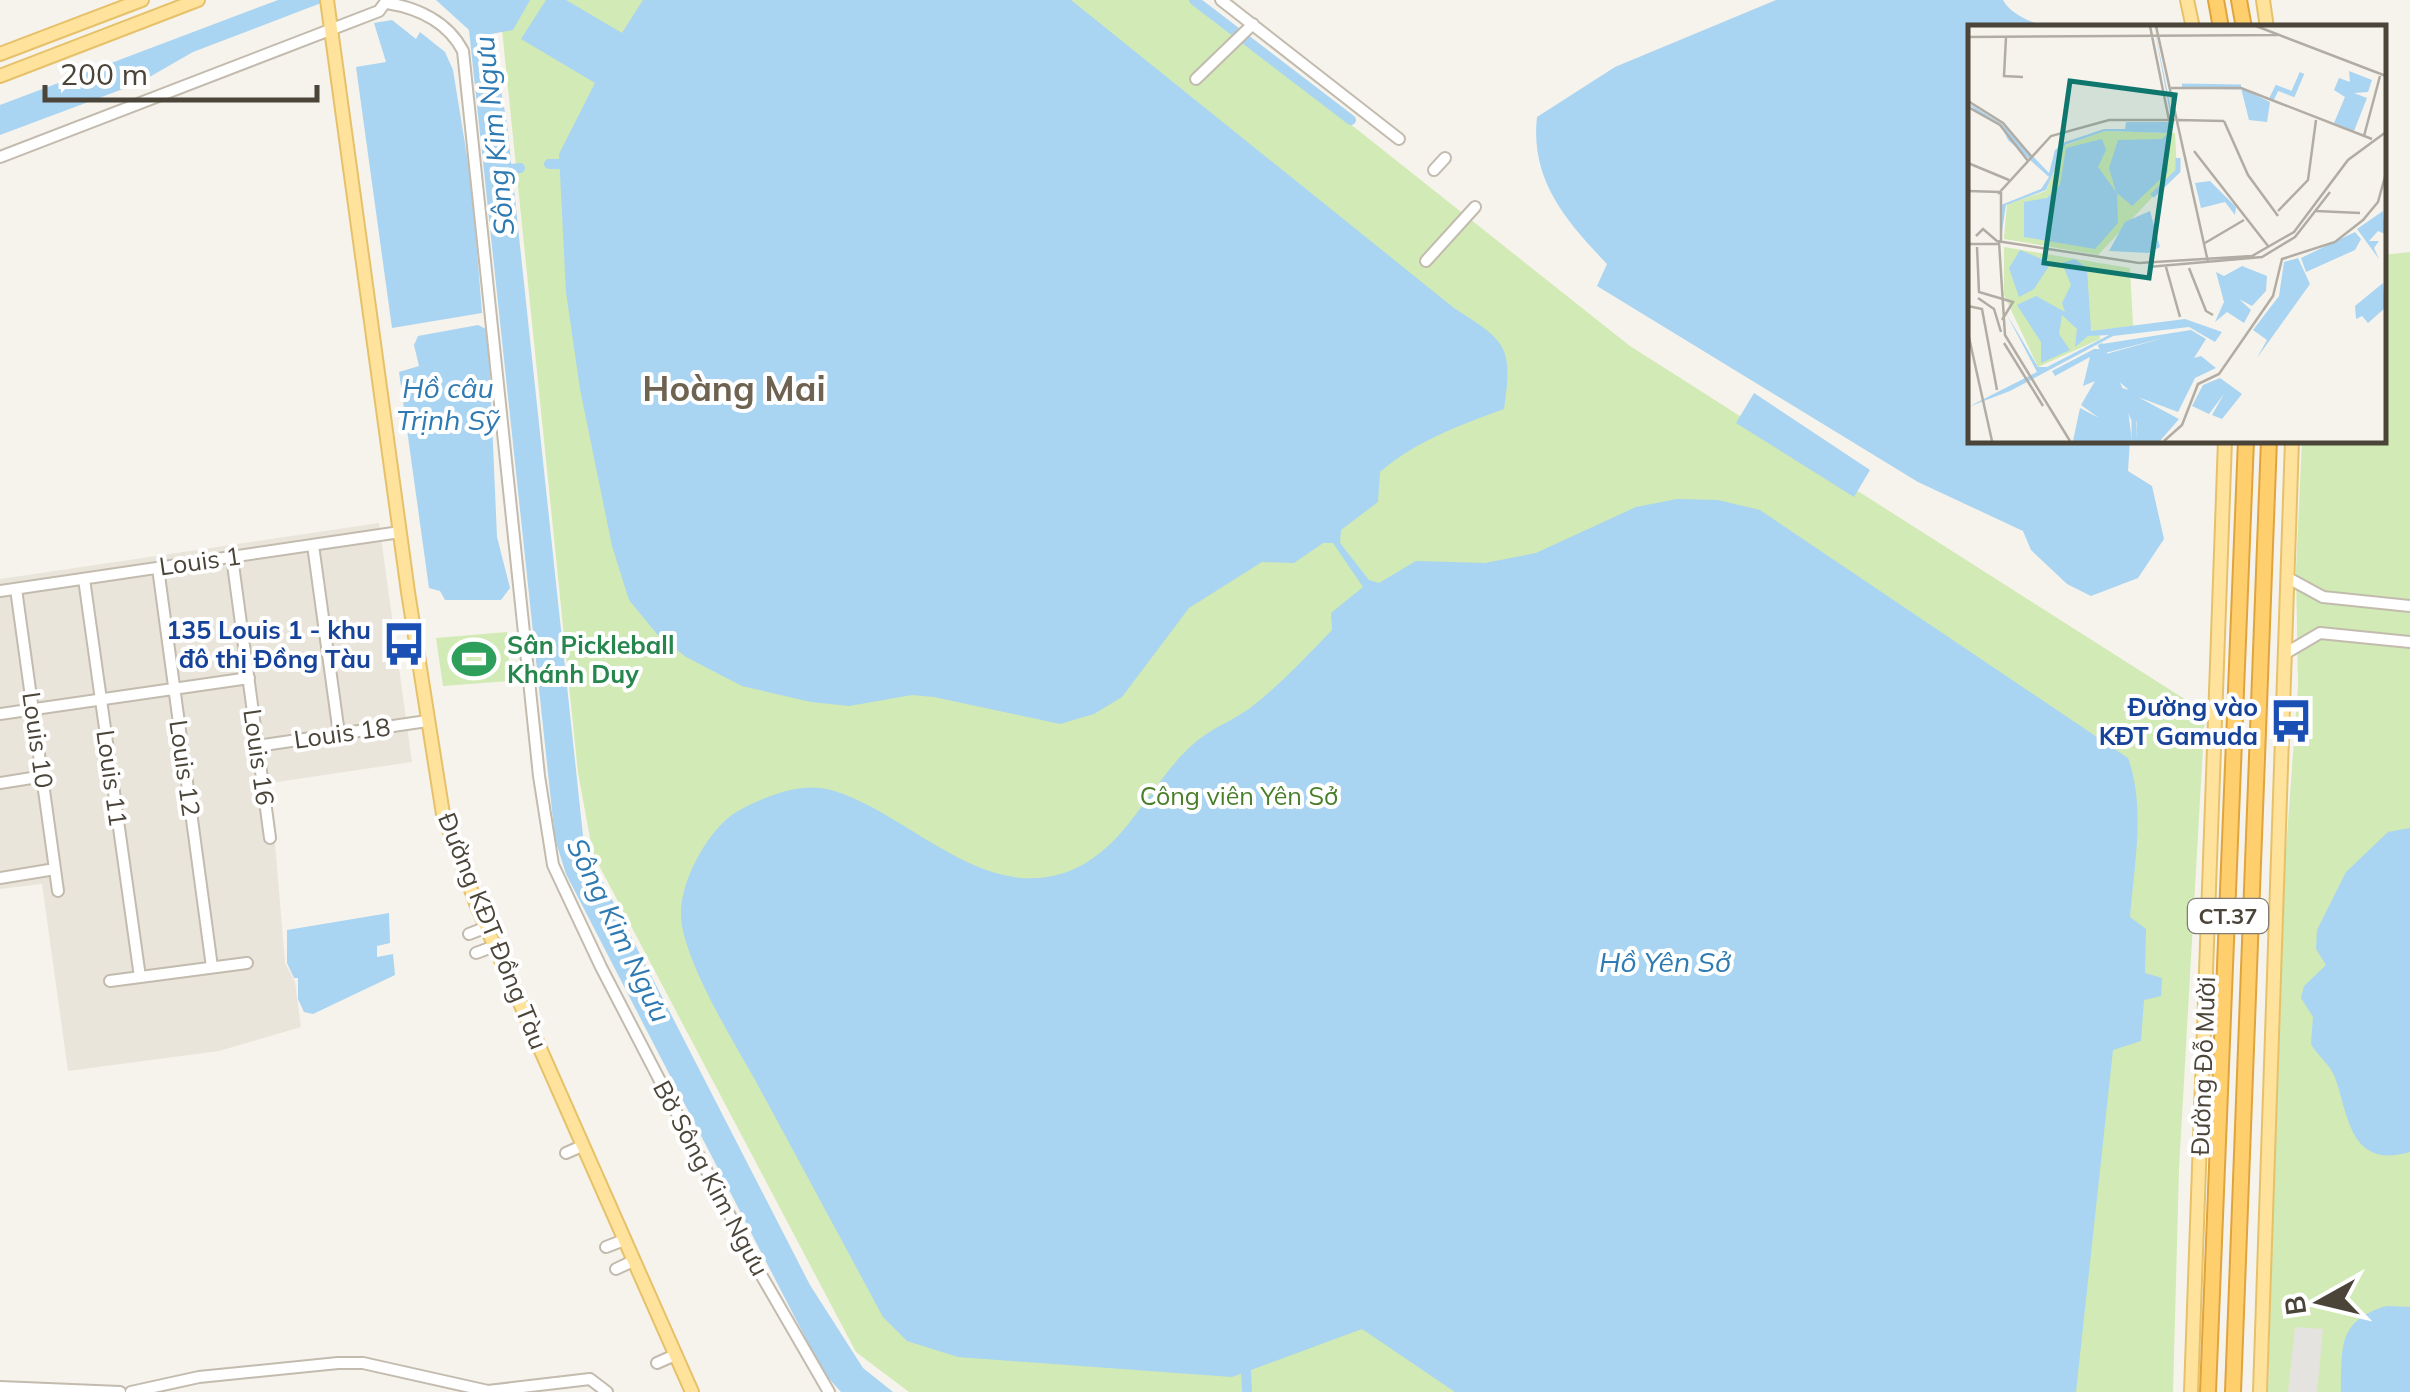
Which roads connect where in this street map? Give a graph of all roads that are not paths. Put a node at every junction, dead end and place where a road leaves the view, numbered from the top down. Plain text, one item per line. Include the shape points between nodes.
1 (142, 0) edge
2 (198, 0) edge
3 (1221, 0) edge
4 (2187, 0) edge
5 (2216, 0) edge
6 (2239, 0) edge
7 (2263, 0) edge
8 (387, 1) edge
9 (328, 6) edge
10 (2193, 25) edge
11 (2220, 25) edge
12 (2243, 25) edge
13 (2267, 25) edge
14 (1249, 27) junction
15 (331, 28) junction
16 (0, 54) edge
17 (0, 76) edge
18 (1196, 79) dead end
19 (1399, 139) dead end
20 (0, 157) edge
21 (1445, 158) dead end
22 (1434, 170) dead end
23 (1476, 207) dead end
24 (1426, 262) dead end
25 (2225, 442) edge
26 (2246, 442) edge
27 (2269, 442) edge
28 (2292, 442) edge
29 (400, 532) junction
30 (313, 544) junction
31 (232, 557) junction
32 (158, 568) junction
33 (2288, 578) junction
34 (84, 579) junction
35 (16, 589) junction
36 (0, 591) edge
37 (2410, 606) edge
38 (2410, 642) edge
39 (2286, 653) junction
40 (248, 678) junction
41 (174, 689) junction
42 (101, 700) junction
43 (34, 709) junction
44 (0, 714) edge
45 (427, 721) junction
46 (339, 734) junction
47 (258, 746) junction
48 (44, 776) junction
49 (0, 783) edge
50 (270, 838) dead end
51 (55, 869) junction
52 (0, 878) edge
53 (58, 891) dead end
54 (487, 927) junction
55 (468, 934) dead end
56 (495, 946) junction
57 (476, 953) dead end
58 (248, 963) dead end
59 (212, 968) junction
60 (140, 977) junction
61 (110, 981) dead end
62 (582, 1146) junction
63 (566, 1153) dead end
64 (624, 1240) junction
65 (606, 1247) dead end
66 (633, 1262) junction
67 (616, 1269) dead end
68 (675, 1355) junction
69 (657, 1363) dead end
70 (0, 1387) edge
71 (120, 1392) edge
72 (131, 1392) edge
73 (607, 1392) edge
74 (692, 1392) edge
75 (829, 1392) edge
76 (2190, 1392) edge
77 (2208, 1392) edge
78 (2233, 1392) edge
79 (2260, 1392) edge

1 - 16 main road
2 - 17 main road
3 - 14 street
4 - 10 main road
5 - 11 highway
6 - 12 highway
7 - 13 main road
8 - 15 street, Bờ Sông Kim Ngưu
8 - 75 street, Bờ Sông Kim Ngưu via 444,26 463,51 553,865 721,1200
9 - 15 main road, Đường KĐT Đồng Tàu
14 - 18 street
14 - 19 street
15 - 20 street, Bờ Sông Kim Ngưu
15 - 29 main road, Đường KĐT Đồng Tàu
21 - 22 street
23 - 24 street
25 - 76 main road, Đường Đỗ Mười
26 - 77 highway, CT.37
27 - 78 highway, CT.37
28 - 33 main road
29 - 30 street, Louis 1
29 - 45 main road, Đường KĐT Đồng Tàu
30 - 31 street, Louis 1
30 - 46 street
31 - 32 street, Louis 1
31 - 40 street, Louis 16
32 - 34 street, Louis 1
32 - 41 street, Louis 12
33 - 37 street via 2324,596
33 - 39 main road
34 - 35 street, Louis 1
34 - 42 street, Louis 11
35 - 36 street, Louis 1
35 - 43 street, Louis 10
38 - 39 street via 2320,633
39 - 79 main road
40 - 41 street
40 - 47 street, Louis 16
41 - 42 street
41 - 59 street, Louis 12
42 - 43 street
42 - 60 street, Louis 11
43 - 44 street
43 - 48 street, Louis 10
45 - 46 street, Louis 18
45 - 54 main road, Đường KĐT Đồng Tàu via 451,840
46 - 47 street, Louis 18
47 - 50 street, Louis 16
48 - 49 street
48 - 51 street, Louis 10
51 - 52 street
51 - 53 street, Louis 10
54 - 55 street
54 - 56 main road, Đường KĐT Đồng Tàu
56 - 57 street
56 - 62 main road, Đường KĐT Đồng Tàu
58 - 59 street
59 - 60 street
60 - 61 street
62 - 63 street
62 - 64 main road, Đường KĐT Đồng Tàu
64 - 65 street
64 - 66 main road, Đường KĐT Đồng Tàu
66 - 67 street
66 - 68 main road, Đường KĐT Đồng Tàu
68 - 69 street
68 - 74 main road, Đường KĐT Đồng Tàu
70 - 71 street
72 - 73 street via 214,1375 363,1362 488,1391 590,1379

